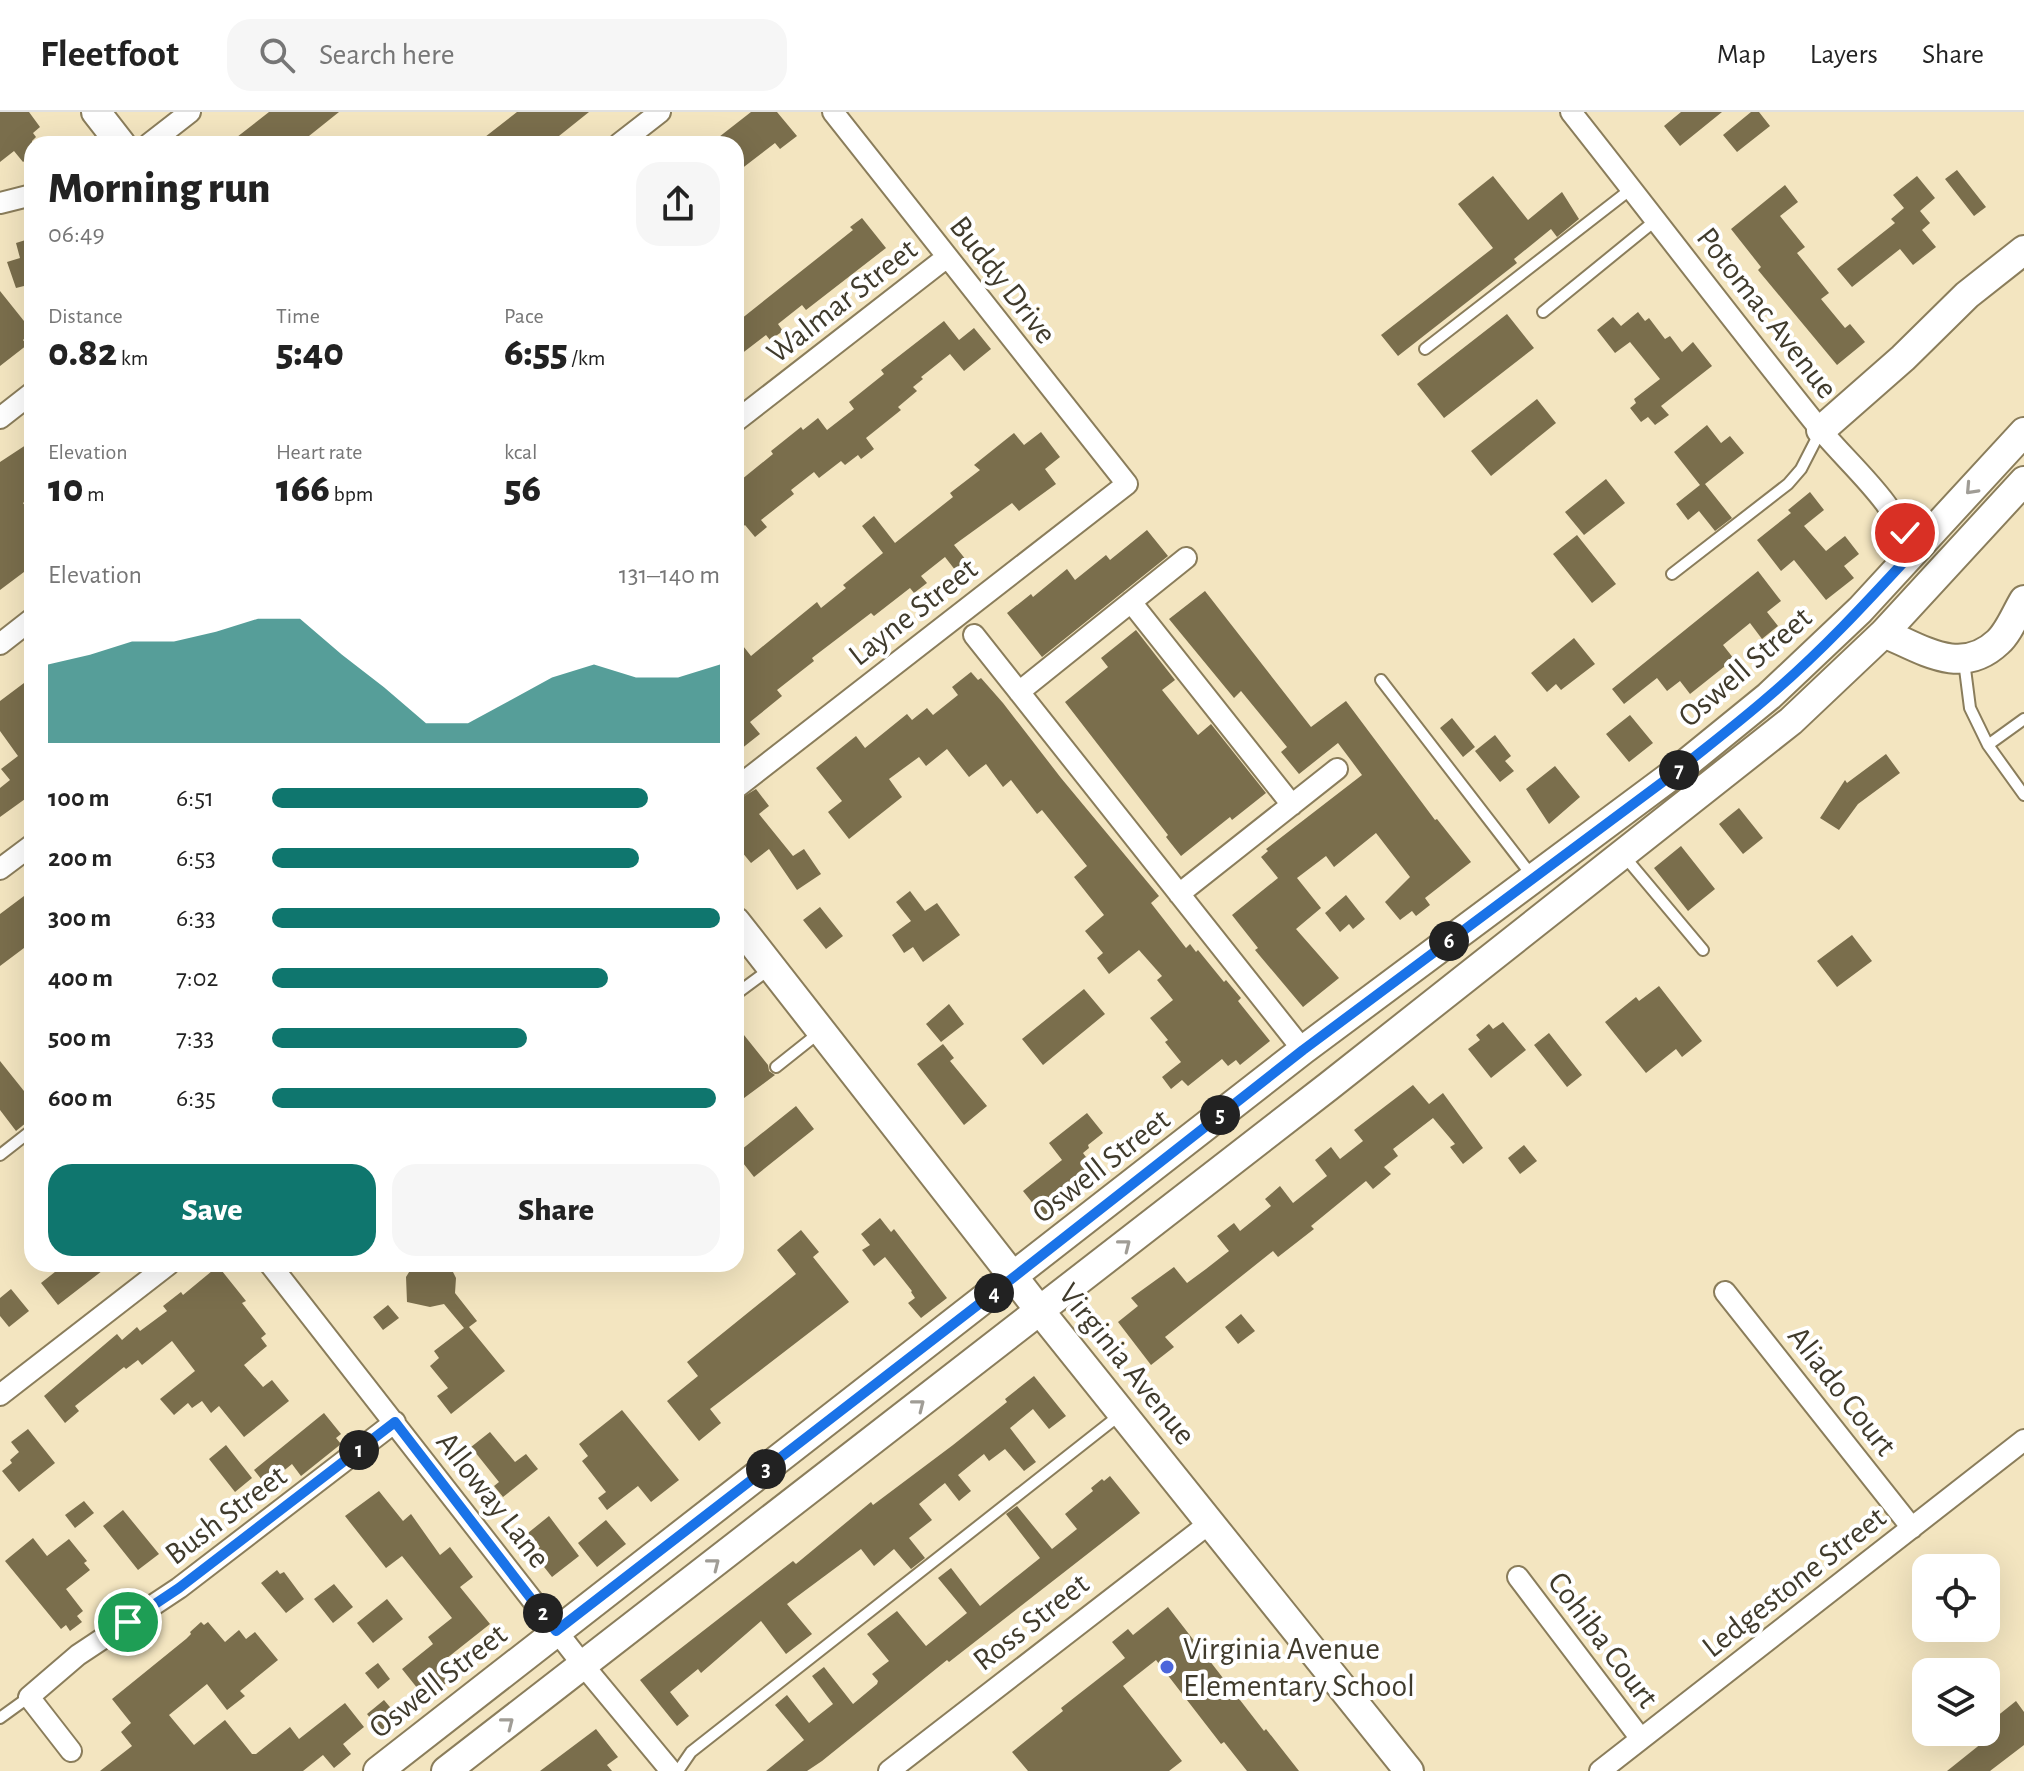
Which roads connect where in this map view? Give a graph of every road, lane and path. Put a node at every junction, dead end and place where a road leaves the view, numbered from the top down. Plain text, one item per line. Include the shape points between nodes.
1 (96, 112) edge
2 (190, 112) edge
3 (660, 112) edge
4 (833, 112) edge
5 (1571, 112) edge
6 (115, 136) edge
7 (159, 136) edge
8 (629, 136) edge
9 (1631, 189) junction
10 (24, 197) edge
11 (0, 203) edge
12 (1656, 220) junction
13 (2024, 250) edge
14 (947, 257) junction
15 (1543, 312) dead end
16 (1425, 349) dead end
17 (24, 399) edge
18 (744, 415) edge
19 (0, 418) edge
20 (1821, 430) junction
21 (2024, 432) edge
22 (2024, 481) edge
23 (1127, 484) joint
24 (1912, 553) junction
25 (1186, 558) dead end
26 (1672, 574) dead end
27 (2024, 600) edge
28 (1131, 602) junction
29 (24, 625) edge
30 (1884, 633) junction
31 (974, 635) dead end
32 (0, 644) edge
33 (1964, 659) junction
34 (1381, 680) dead end
35 (1019, 692) junction
36 (2024, 719) edge
37 (1988, 745) junction
38 (1337, 769) dead end
39 (744, 782) edge
40 (2024, 795) edge
41 (1292, 805) junction
42 (24, 851) edge
43 (1624, 855) junction
44 (0, 869) edge
45 (1534, 878) junction
46 (1179, 894) junction
47 (744, 933) edge
48 (1703, 950) dead end
49 (771, 968) junction
50 (744, 988) edge
51 (1407, 1025) junction
52 (821, 1031) junction
53 (1303, 1050) junction
54 (776, 1067) dead end
55 (24, 1136) edge
56 (0, 1155) edge
57 (159, 1272) edge
58 (276, 1272) edge
59 (1014, 1277) junction
60 (1725, 1292) dead end
61 (1040, 1311) junction
62 (0, 1395) edge
63 (1123, 1413) junction
64 (395, 1422) junction
65 (2024, 1440) edge
66 (1211, 1522) junction
67 (1912, 1528) junction
68 (1518, 1577) dead end
69 (556, 1631) junction
70 (583, 1665) junction
71 (29, 1697) junction
72 (0, 1718) edge
73 (1641, 1739) junction
74 (71, 1751) dead end
75 (378, 1771) edge
76 (446, 1771) edge
77 (671, 1771) edge
78 (678, 1771) edge
79 (889, 1771) edge
80 (1409, 1771) edge
81 (1600, 1771) edge

1 - 6 main road
2 - 7 street
3 - 8 street
4 - 14 street, Buddy Drive
5 - 9 street, Potomac Avenue
9 - 12 street, Potomac Avenue
9 - 16 lane
10 - 11 street
12 - 15 lane
12 - 20 street, Potomac Avenue
13 - 20 main road via 1967,295
14 - 18 street, Walmar Street
14 - 23 street, Buddy Drive
17 - 19 street
20 - 24 street, Potomac Avenue via 1887,503
20 - 26 lane via 1788,484
21 -> 24 main road, Oswell Street
22 - 30 main road
23 - 39 street, Layne Street
24 - 45 main road, Oswell Street via 1769,696
25 - 28 street
27 - 33 main road via 2000,641 1979,656
28 - 35 street
28 - 41 street
29 - 32 street
30 - 33 main road via 1932,654
30 - 43 main road via 1791,721
31 - 35 street
33 - 37 lane via 1970,708
34 - 45 lane
35 - 46 street
36 - 37 lane
37 - 40 lane
38 - 41 street
41 - 46 street
42 - 44 street
43 - 48 lane
43 - 51 main road
45 - 51 main road via 1531,901 1504,921
45 - 53 main road, Oswell Street
46 - 53 street
47 - 49 main road, Virginia Avenue
49 - 50 lane
49 - 52 main road, Virginia Avenue
61 -> 51 main road
52 - 54 lane
52 - 59 main road, Virginia Avenue
53 - 59 main road, Oswell Street
55 - 56 lane
57 - 62 street
58 - 64 street, Alloway Lane
59 - 61 main road, Virginia Avenue
59 - 69 main road, Oswell Street
60 - 67 street, Aliado Court
61 - 63 main road, Virginia Avenue
70 -> 61 main road
63 - 66 main road, Virginia Avenue
63 - 78 lane via 691,1752
64 - 69 street, Alloway Lane
64 - 71 street, Bush Street via 179,1588 78,1655
65 - 67 street, Ledgestone Street
66 - 79 street, Ross Street
66 - 80 main road, Virginia Avenue
67 - 73 street, Ledgestone Street
68 - 73 street, Cohiba Court
69 - 70 street, Alloway Lane
69 - 75 main road, Oswell Street
76 -> 70 main road
70 - 77 street, Alloway Lane
71 - 72 lane
71 - 74 street
73 - 81 street, Ledgestone Street

